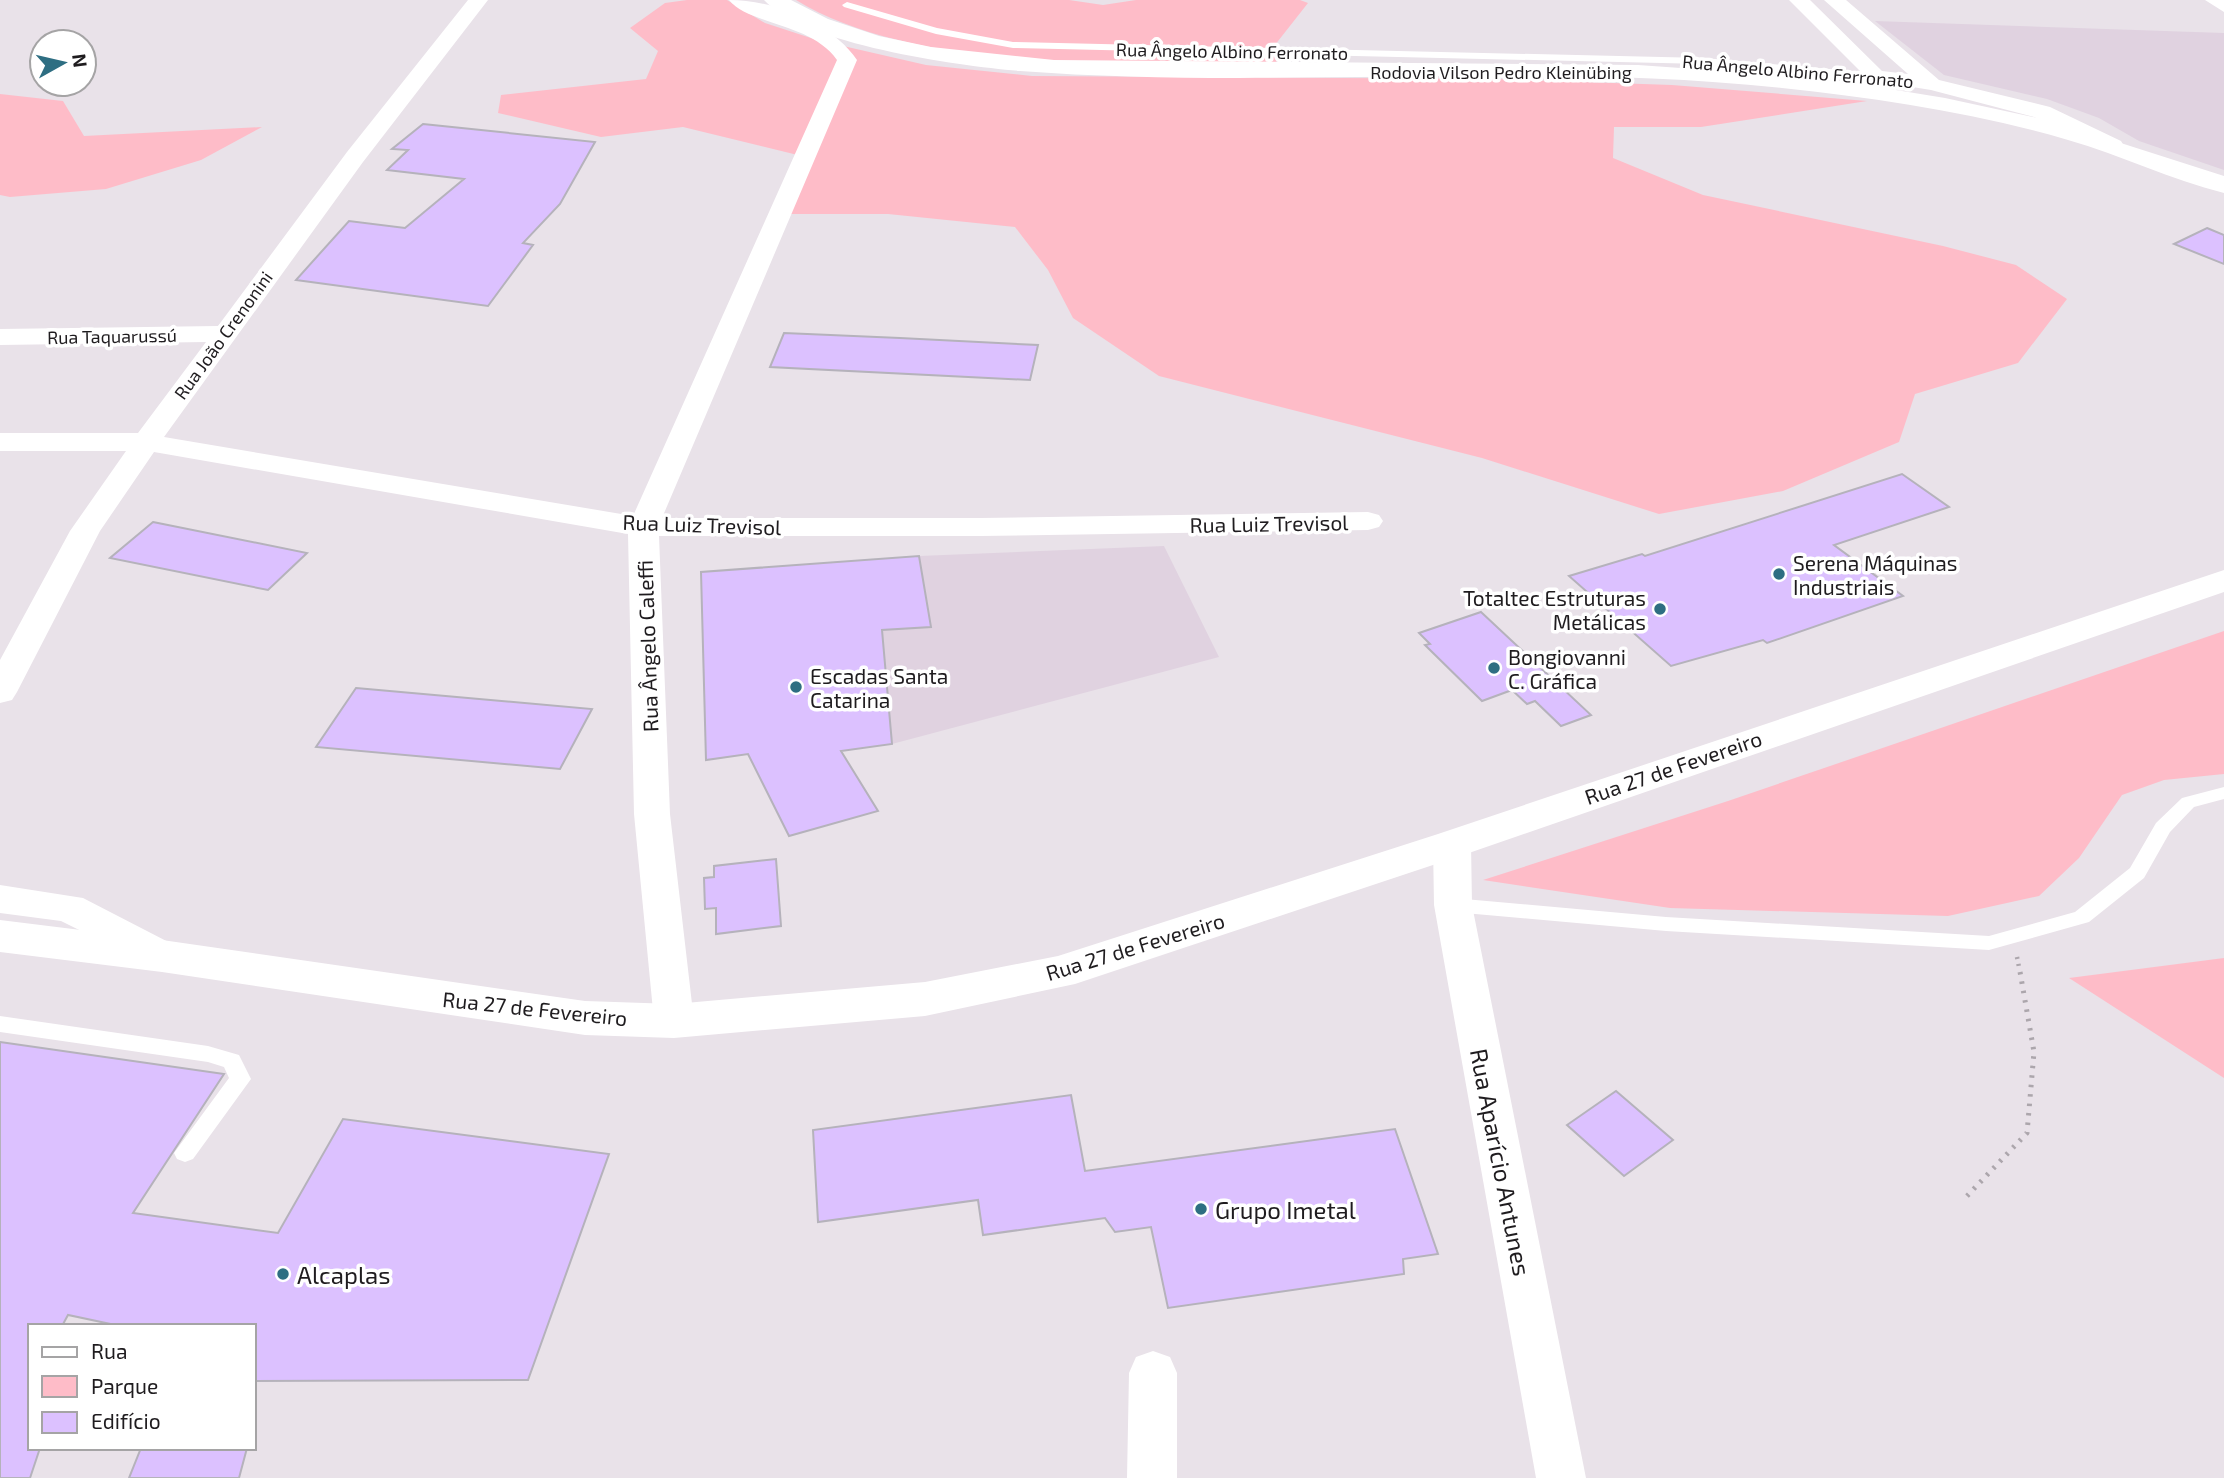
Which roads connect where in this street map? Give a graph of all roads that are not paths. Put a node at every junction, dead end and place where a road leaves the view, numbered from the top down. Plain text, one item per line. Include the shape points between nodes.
1 (478, 0) edge
2 (740, 0) edge
3 (775, 0) edge
4 (1799, 0) edge
5 (1834, 0) edge
6 (2215, 0) edge
7 (847, 5) dead end
8 (2224, 6) edge
9 (1876, 76) junction
10 (1932, 84) junction
11 (2113, 146) junction
12 (2224, 185) edge
13 (223, 334) junction
14 (0, 337) edge
15 (0, 442) edge
16 (146, 442) junction
17 (1368, 521) dead end
18 (643, 527) junction
19 (2224, 580) edge
20 (0, 692) edge
21 (2224, 793) edge
22 (1452, 844) junction
23 (0, 899) edge
24 (1453, 905) junction
25 (0, 936) edge
26 (162, 956) junction
27 (674, 1021) junction
28 (0, 1024) edge
29 (185, 1153) dead end
30 (1153, 1373) dead end
31 (1152, 1478) edge
32 (1561, 1478) edge

1 - 13 street, Rua João Crenonini
2 - 18 street, Rua Ângelo Caleffi via 819,33 841,47 848,60
3 - 11 main road, Rodovia Vilson Pedro Kleinübing via 827,26 866,38 988,61 1169,70 1616,72 1786,81 1964,109
4 - 9 street
5 - 10 street
6 - 8 street
7 - 9 lane, Rua Ângelo Albino Ferronato via 936,31 1013,45 1704,61
9 - 10 street, Rua Ângelo Albino Ferronato
10 - 11 street, Rua Ângelo Albino Ferronato via 2042,112
11 - 12 main road, Rodovia Vilson Pedro Kleinübing
13 - 14 street, Rua Taquarussú
13 - 16 street, Rua João Crenonini
15 - 16 street, Rua Luiz Trevisol
16 - 18 street, Rua Luiz Trevisol
16 - 20 street, Rua João Crenonini via 85,531
17 - 18 street, Rua Luiz Trevisol
18 - 27 street, Rua Ângelo Caleffi via 652,814
19 - 22 main road, Rua 27 de Fevereiro
21 - 24 lane via 2188,802 2162,828 2137,873 2082,917 1989,943 1666,924
22 - 24 street, Rua Aparício Antunes
22 - 27 main road, Rua 27 de Fevereiro via 1059,972 925,999
23 - 26 street via 69,908
24 - 32 street, Rua Aparício Antunes
25 - 26 main road, Rua 27 de Fevereiro
26 - 27 main road, Rua 27 de Fevereiro via 585,1018
28 - 29 lane via 208,1054 232,1062 240,1079
30 - 31 street

